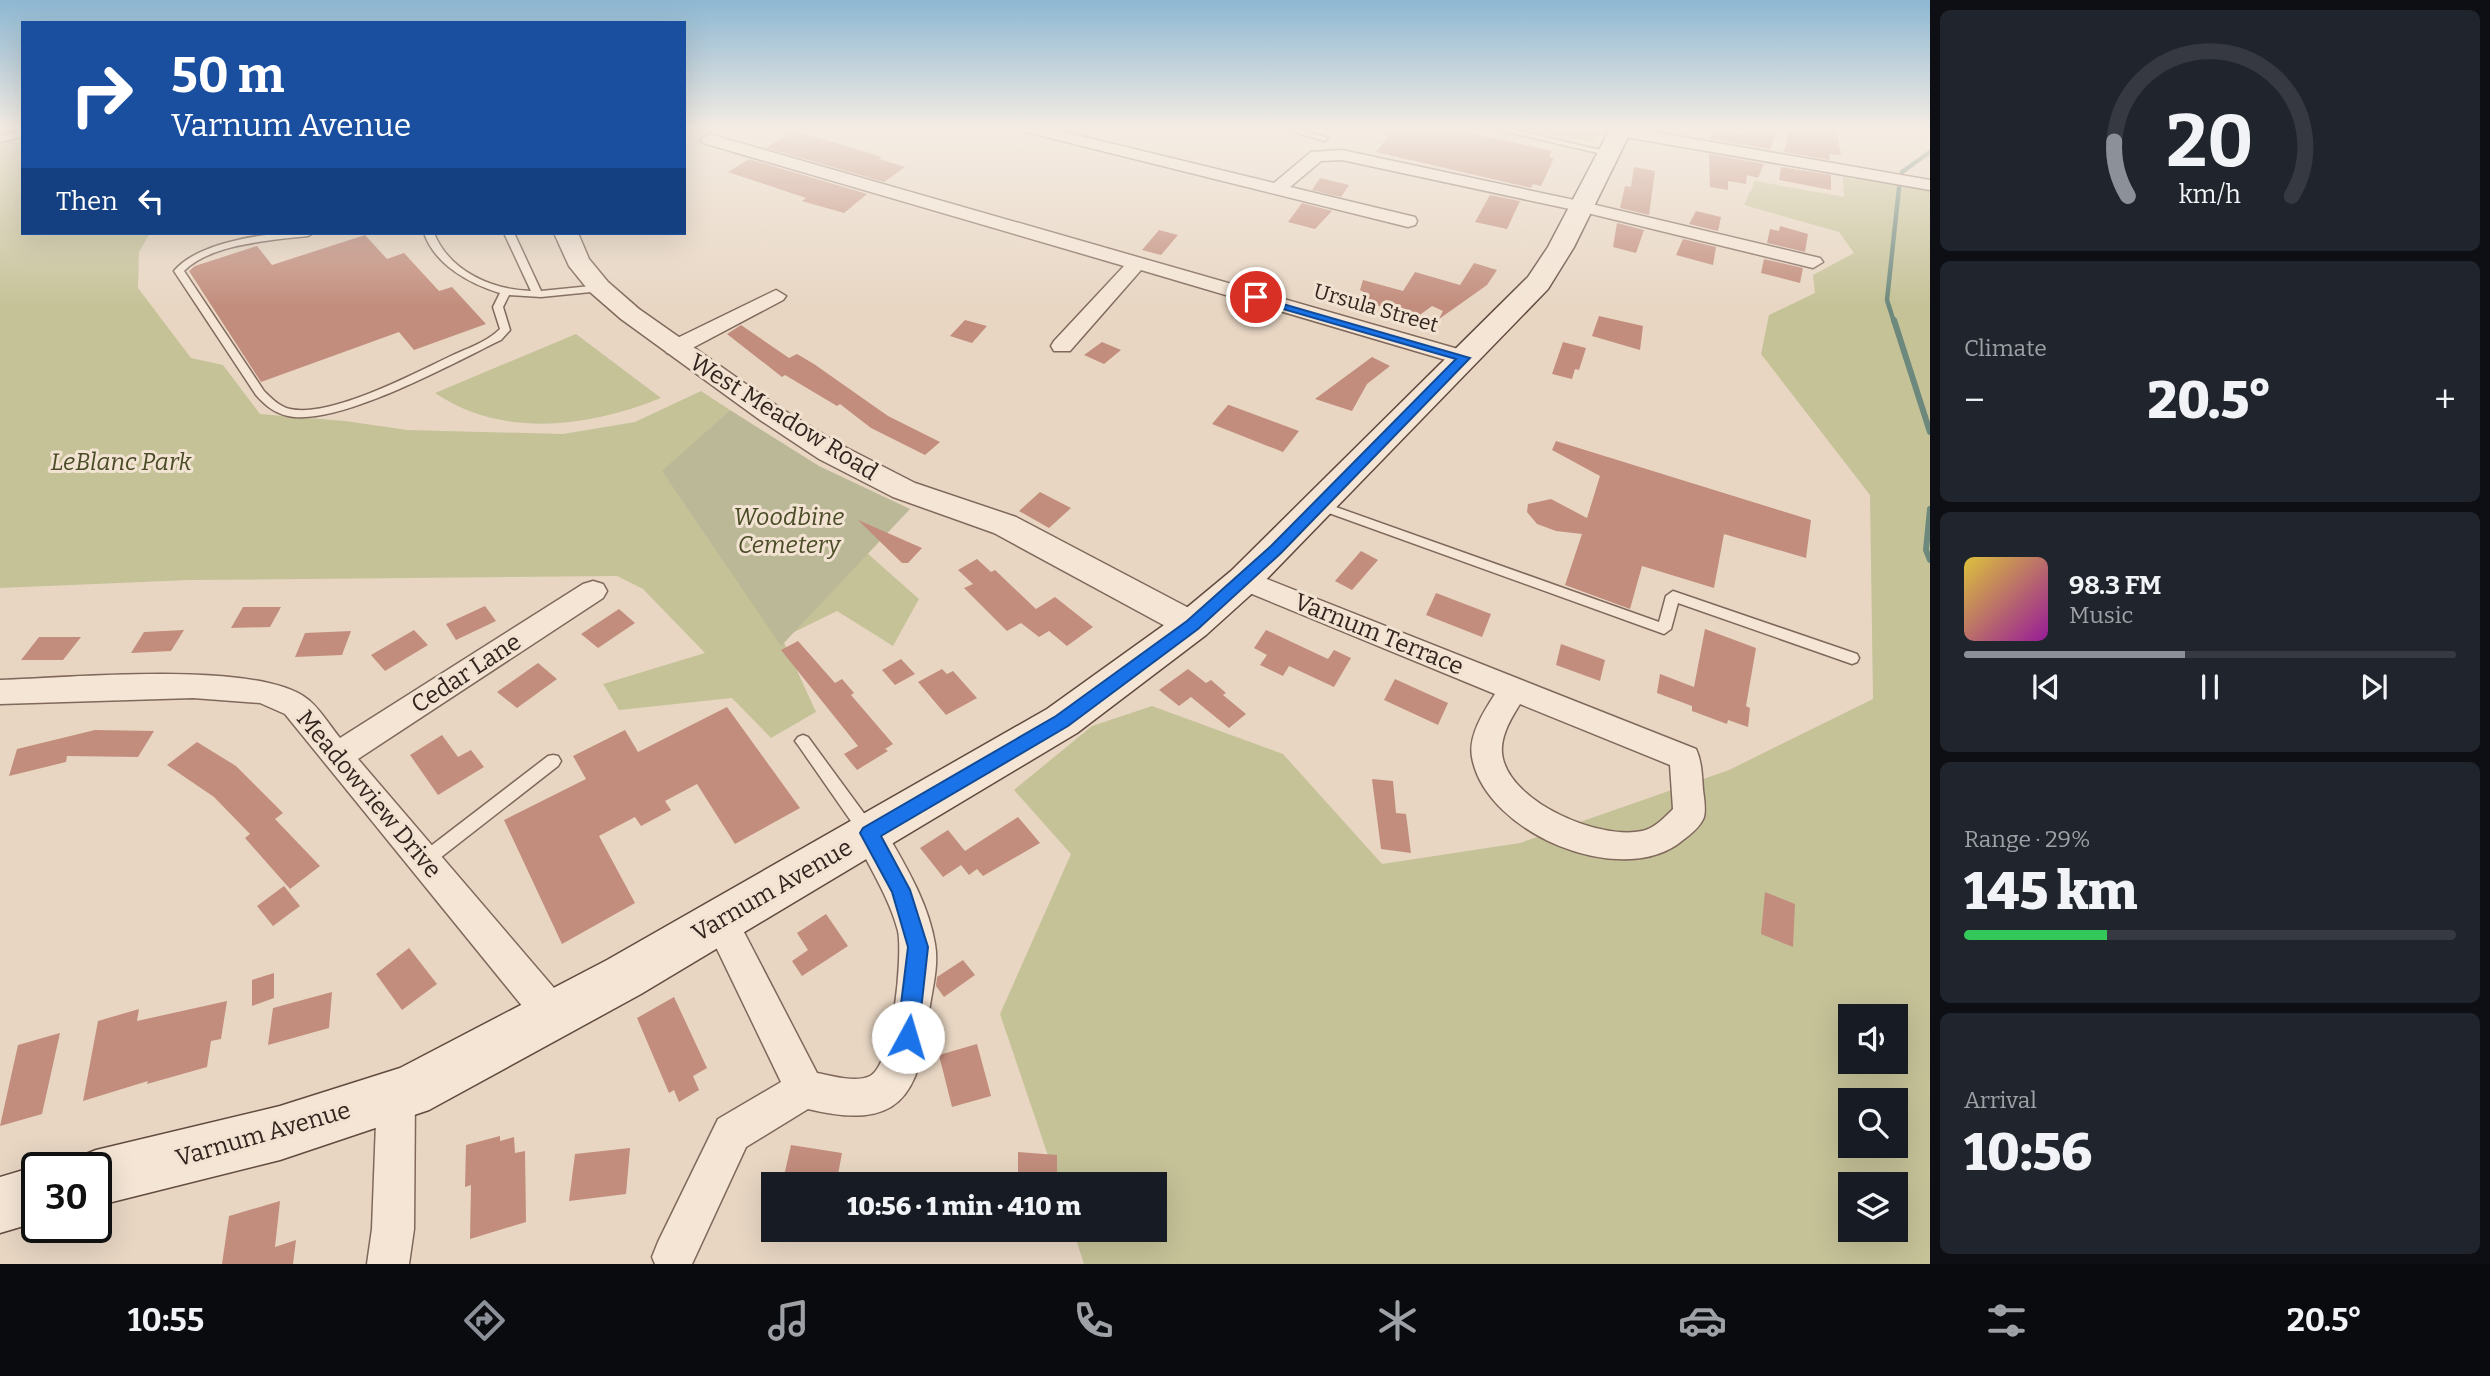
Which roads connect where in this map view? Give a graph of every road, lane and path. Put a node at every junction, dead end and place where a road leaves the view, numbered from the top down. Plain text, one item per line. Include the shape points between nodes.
1 (878, 188) edge
2 (1273, 188) edge
3 (1498, 188) edge
4 (1589, 188) edge
5 (1277, 189) joint
6 (1579, 206) junction
7 (1408, 221) dead end
8 (289, 235) edge
9 (430, 235) edge
10 (510, 235) edge
11 (567, 235) edge
12 (1813, 262) dead end
13 (1137, 263) junction
14 (601, 288) junction
15 (505, 293) junction
16 (537, 293) junction
17 (776, 296) dead end
18 (1062, 346) dead end
19 (675, 348) junction
20 (1464, 358) junction
21 (1319, 505) junction
22 (1244, 580) junction
23 (593, 591) dead end
24 (1192, 625) junction
25 (1852, 658) dead end
26 (1513, 689) junction
27 (0, 692) edge
28 (803, 741) dead end
29 (339, 755) junction
30 (553, 761) dead end
31 (869, 833) junction
32 (425, 860) junction
33 (720, 920) junction
34 (554, 1015) junction
35 (805, 1089) junction
36 (396, 1096) junction
37 (112, 1174) edge
38 (21, 1199) edge
39 (0, 1205) edge
40 (673, 1257) dead end
41 (388, 1264) edge

1 - 13 street, Ursula Street
2 - 5 street
3 - 6 street
4 - 6 main road, Varnum Avenue
5 - 7 street
6 - 12 street
6 - 20 main road, Varnum Avenue via 1550,267
8 - 15 lane via 218,249 179,271 260,393 276,409 311,413 347,404 497,338 505,330 498,307
9 - 15 lane via 467,279
10 - 16 lane
11 - 14 street, West Meadow Road via 578,261
13 - 18 street
13 - 20 street, Ursula Street
14 - 16 lane
14 - 19 street, West Meadow Road
15 - 16 lane
17 - 19 street
19 - 24 street, West Meadow Road via 830,452 904,490 1005,525
20 - 21 main road, Varnum Avenue
21 - 22 main road, Varnum Avenue
21 - 25 lane via 1664,629 1673,596
22 - 24 main road, Varnum Avenue
22 - 26 street, Varnum Terrace
23 - 29 street, Cedar Lane
24 - 31 main road, Varnum Avenue via 1062,721
26 - 26 street, Varnum Terrace via 1685,758 1689,814 1672,832 1643,846 1609,845 1545,824 1496,781 1486,757 1491,729
27 - 29 street, Meadowview Drive via 193,686 264,692 295,706
28 - 31 lane
29 - 32 street, Meadowview Drive
30 - 32 lane
31 - 33 main road, Varnum Avenue
31 - 35 street via 901,890 918,947 905,1059 894,1081 876,1095 844,1100
32 - 34 street, Meadowview Drive
33 - 34 main road, Varnum Avenue
33 - 35 street
34 - 36 main road, Varnum Avenue
35 - 40 street via 732,1133
36 - 37 main road, Varnum Avenue via 280,1133
36 - 41 street
38 - 39 main road

